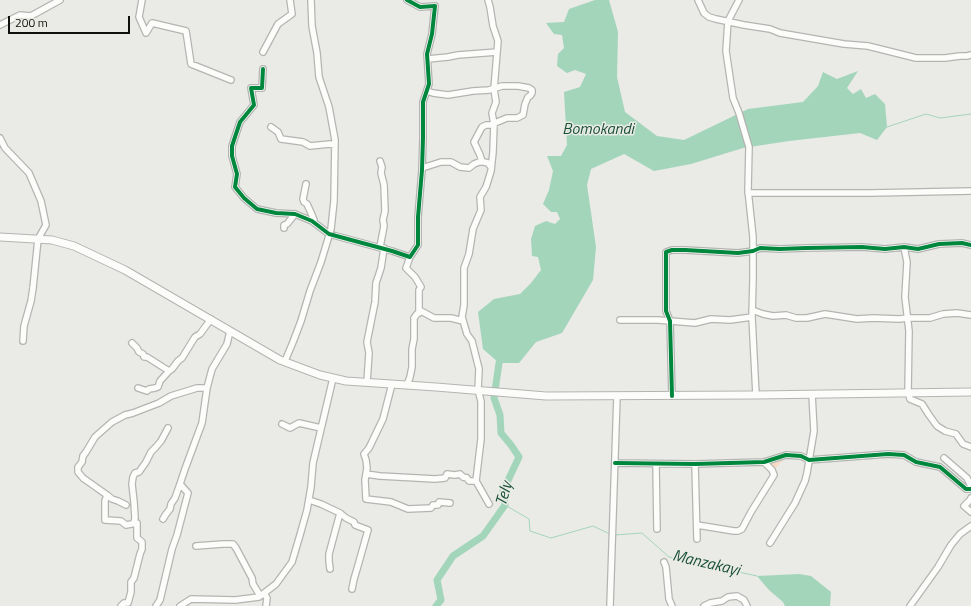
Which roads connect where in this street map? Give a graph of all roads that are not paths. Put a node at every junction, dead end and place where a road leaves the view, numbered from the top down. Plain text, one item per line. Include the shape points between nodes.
1 (60, 0) edge
2 (142, 0) edge
3 (290, 0) edge
4 (311, 0) edge
5 (408, 0) edge
6 (488, 0) edge
7 (698, 0) edge
8 (739, 0) edge
9 (728, 21) junction
10 (0, 25) edge
11 (263, 52) dead end
12 (497, 52) junction
13 (971, 55) edge
14 (428, 58) junction
15 (263, 69) dead end
16 (231, 80) dead end
17 (494, 89) junction
18 (427, 91) junction
19 (494, 124) junction
20 (271, 127) dead end
21 (0, 138) edge
22 (335, 145) junction
23 (380, 161) dead end
24 (482, 162) junction
25 (491, 167) junction
26 (422, 168) junction
27 (306, 184) dead end
28 (971, 191) edge
29 (748, 193) junction
30 (295, 214) junction
31 (312, 222) junction
32 (284, 228) dead end
33 (329, 234) junction
34 (0, 237) edge
35 (38, 239) junction
36 (971, 245) edge
37 (382, 248) junction
38 (904, 248) junction
39 (753, 252) junction
40 (410, 257) junction
41 (752, 310) junction
42 (419, 313) junction
43 (971, 315) edge
44 (752, 317) junction
45 (908, 318) junction
46 (211, 319) junction
47 (620, 320) dead end
48 (463, 321) junction
49 (670, 321) junction
50 (230, 331) junction
51 (23, 341) dead end
52 (132, 342) dead end
53 (285, 361) junction
54 (169, 371) junction
55 (333, 378) junction
56 (367, 382) junction
57 (392, 384) junction
58 (407, 385) junction
59 (138, 388) dead end
60 (207, 388) junction
61 (482, 391) junction
62 (908, 392) junction
63 (971, 392) edge
64 (812, 394) junction
65 (756, 395) junction
66 (616, 396) junction
67 (672, 396) junction
68 (282, 424) dead end
69 (168, 428) dead end
70 (321, 428) junction
71 (971, 447) edge
72 (944, 458) dead end
73 (809, 460) junction
74 (764, 462) junction
75 (614, 463) junction
76 (656, 464) junction
77 (695, 464) junction
78 (366, 474) junction
79 (476, 481) junction
80 (180, 484) junction
81 (971, 486) edge
82 (971, 489) edge
83 (107, 495) junction
84 (971, 498) edge
85 (309, 500) junction
86 (450, 503) dead end
87 (489, 504) dead end
88 (126, 505) dead end
89 (971, 512) edge
90 (340, 513) junction
91 (163, 519) dead end
92 (134, 523) junction
93 (697, 525) junction
94 (971, 526) edge
95 (657, 529) dead end
96 (697, 539) dead end
97 (770, 543) dead end
98 (196, 546) dead end
99 (664, 562) dead end
100 (330, 569) dead end
101 (352, 589) dead end
102 (264, 593) junction
103 (259, 597) junction
104 (121, 606) edge
105 (156, 606) edge
106 (180, 606) edge
107 (266, 606) edge
108 (610, 606) edge
109 (672, 606) edge
110 (704, 606) edge
111 (747, 606) edge
112 (910, 606) edge

1 - 10 street via 31,16 20,14
2 - 16 street via 139,18 146,33 152,23 186,31 191,64
3 - 11 street via 292,14 278,24
4 - 22 street via 319,77 329,107
5 - 14 street via 420,7 435,6
6 - 12 street via 498,41
7 - 9 street via 704,13 709,17
8 - 9 street
9 - 13 street via 822,41 868,46 916,58
9 - 29 street via 726,51 733,98 749,147
12 - 14 street
12 - 17 street
14 - 18 street via 430,84
15 - 30 street via 262,88 251,88 254,106 240,122 232,146 232,156 238,174 235,187 257,209
17 - 18 street via 448,95
17 - 19 street
17 - 19 street via 502,86 532,90 523,115
18 - 26 street via 423,102
19 - 24 street via 482,127 474,142
19 - 25 street
20 - 22 street via 278,132 281,139
21 - 35 street via 29,173 41,201 46,225
22 - 33 street via 334,201
23 - 37 street via 385,202
24 - 25 street via 488,163
24 - 26 street via 469,168 451,162 441,162
25 - 48 street via 480,198 481,210 473,229 464,268
26 - 40 street via 418,245
27 - 31 street via 303,199 314,220
28 - 29 street
29 - 39 street
30 - 31 street
30 - 32 street
31 - 33 street
33 - 37 street
33 - 53 street via 294,342
34 - 35 main road
35 - 46 main road via 74,246 125,270
35 - 51 street via 33,288
36 - 38 street via 939,244 918,249
37 - 40 street
37 - 56 street via 367,342
38 - 39 street via 760,248
38 - 45 street via 907,262 905,297
39 - 41 street
39 - 49 street via 666,252 666,311
40 - 42 street via 406,268 421,287
41 - 44 street
41 - 45 street via 773,316 786,315 796,318 825,314 857,319
42 - 48 street via 422,311 434,318
42 - 58 street via 414,318 412,367
43 - 45 street via 957,313 930,318
44 - 49 street via 711,319 695,323
44 - 65 street
45 - 62 street
46 - 50 main road
46 - 54 street
47 - 49 street
48 - 61 street via 472,341
49 - 67 street
50 - 53 main road
50 - 60 street via 227,344 212,368
52 - 54 street via 144,357
53 - 55 main road
54 - 59 street via 158,387 147,391
55 - 56 main road
55 - 70 street
56 - 57 main road
57 - 58 main road
57 - 78 street via 382,419 364,454
58 - 61 main road
60 - 80 street via 202,422
60 - 83 street via 197,388 171,396 125,415 112,422 95,437 83,456 78,472
61 - 66 main road via 546,396
61 - 79 street via 481,439
62 - 63 main road
62 - 64 main road
62 - 71 street via 910,399 922,404 937,426 956,434 963,444
64 - 65 main road
64 - 73 street via 814,431
65 - 67 main road
66 - 67 main road
66 - 75 street
68 - 70 street via 290,428 298,423
69 - 92 street via 133,477
70 - 85 street via 313,463
72 - 81 street via 967,478
73 - 74 street via 786,455
73 - 82 street via 904,455 916,462 940,467 966,489
73 - 97 street via 807,473 794,503
74 - 77 street
74 - 93 street via 774,475 742,529 734,531
75 - 76 street
75 - 108 street
76 - 77 street
76 - 95 street
77 - 93 street
78 - 79 street via 435,480 445,478 447,474 460,474 469,481
78 - 86 street via 366,499 391,502 408,509 431,508 439,502
79 - 87 street
80 - 91 street via 170,510
80 - 105 street via 188,493 160,600
83 - 88 street
83 - 92 street via 105,520 121,521 126,525
84 - 89 street via 964,506
85 - 90 street
85 - 102 street via 292,562 276,584
90 - 100 street via 329,554
90 - 101 street via 355,525 368,530
92 - 104 street via 137,523 142,548 131,582 128,603
93 - 96 street
94 - 112 street via 951,545
98 - 103 street via 233,544 252,578
99 - 109 street
102 - 103 street
102 - 107 street
103 - 106 street via 235,600 191,599
110 - 111 street via 737,596 744,600

